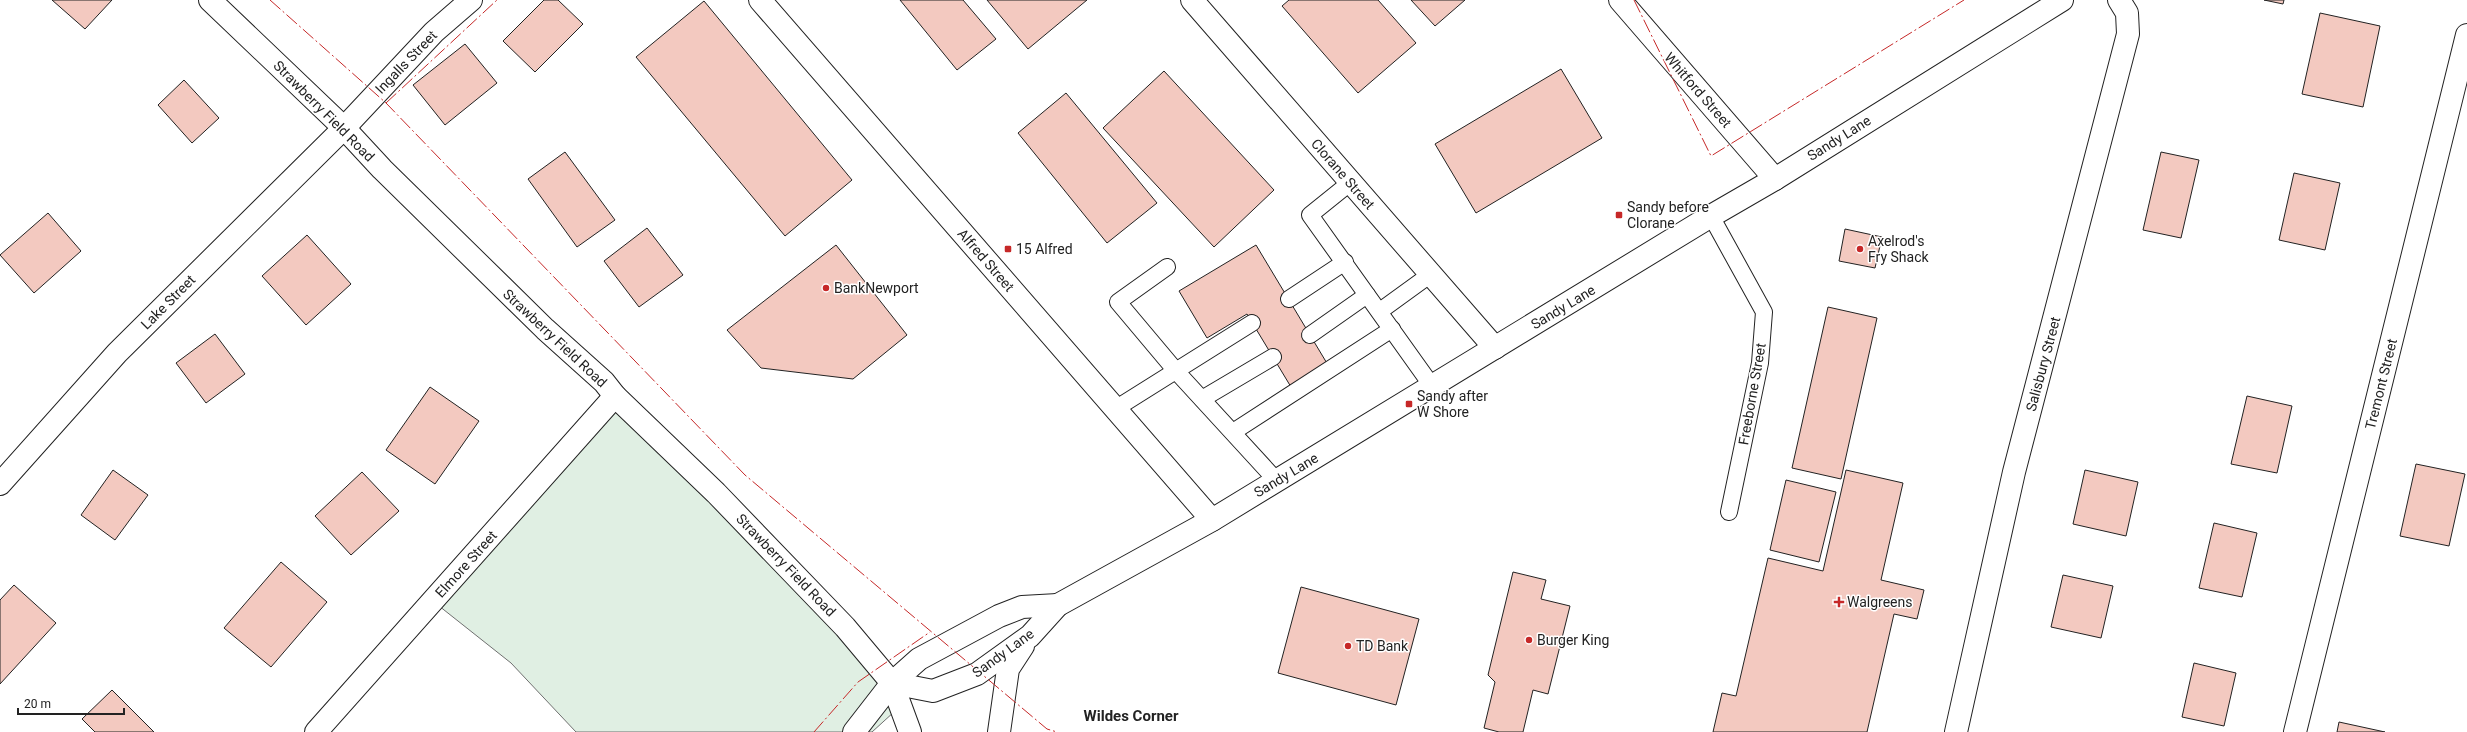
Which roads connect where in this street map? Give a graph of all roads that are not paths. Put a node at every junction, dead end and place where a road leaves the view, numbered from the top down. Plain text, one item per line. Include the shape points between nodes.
1 (210, 0) edge
2 (471, 0) edge
3 (760, 0) edge
4 (1192, 0) edge
5 (1620, 0) edge
6 (2062, 0) edge
7 (2119, 0) edge
8 (2467, 35) edge
9 (344, 128) junction
10 (1775, 179) junction
11 (1350, 182) junction
12 (1710, 216) junction
13 (1346, 262) junction
14 (1167, 267) dead end
15 (1430, 274) junction
16 (1367, 295) junction
17 (1289, 299) dead end
18 (1380, 311) junction
19 (1252, 323) dead end
20 (1392, 329) junction
21 (1310, 335) dead end
22 (1495, 348) junction
23 (1272, 357) dead end
24 (1176, 371) junction
25 (1432, 386) junction
26 (615, 396) junction
27 (1202, 399) junction
28 (1115, 409) junction
29 (1233, 432) junction
30 (1276, 480) junction
31 (0, 484) edge
32 (1729, 512) dead end
33 (1212, 520) junction
34 (1058, 605) junction
35 (1030, 636) junction
36 (892, 683) junction
37 (1000, 722) edge
38 (316, 732) edge
39 (854, 732) edge
40 (910, 732) edge
41 (1012, 732) edge
42 (1956, 732) edge
43 (2295, 732) edge

1 - 9 street, Strawberry Field Road
2 - 9 street, Ingalls Street via 434,32
3 - 28 street, Alfred Street
4 - 11 street, Clorane Street
5 - 10 street, Whitford Street
6 - 10 street, Sandy Lane
7 - 42 street, Salisbury Street via 2127,12 2128,34 2014,472
8 - 43 street, Tremont Street
9 - 26 street, Strawberry Field Road via 382,169 545,329 604,382
9 - 31 street, Lake Street via 117,353
10 - 12 street, Sandy Lane
11 - 13 lane via 1310,215
11 - 15 street, Clorane Street
12 - 22 street, Sandy Lane
12 - 32 lane, Freeborne Street via 1764,312 1760,363
13 - 16 lane
13 - 17 lane
14 - 24 lane via 1118,302
15 - 18 lane
15 - 22 street, Clorane Street
16 - 18 lane
16 - 21 lane
18 - 20 lane
19 - 24 lane
20 - 25 lane
20 - 29 lane
22 - 25 street, Sandy Lane
23 - 27 lane
24 - 27 lane
24 - 28 lane
25 - 30 street, Sandy Lane
26 - 36 street, Strawberry Field Road via 716,493 801,580
26 - 38 street, Elmore Street
27 - 29 lane
28 - 33 street, Alfred Street
29 - 30 lane
30 - 33 street, Sandy Lane
33 - 34 street, Sandy Lane
34 - 35 street, Sandy Lane
34 - 36 street, Sandy Lane via 1022,607 999,616 919,659
35 - 36 street, Sandy Lane via 977,674 933,691
35 - 37 street via 1008,669
36 - 39 street, Sandy Lane
36 - 40 street, Strawberry Field Road
37 - 41 street

